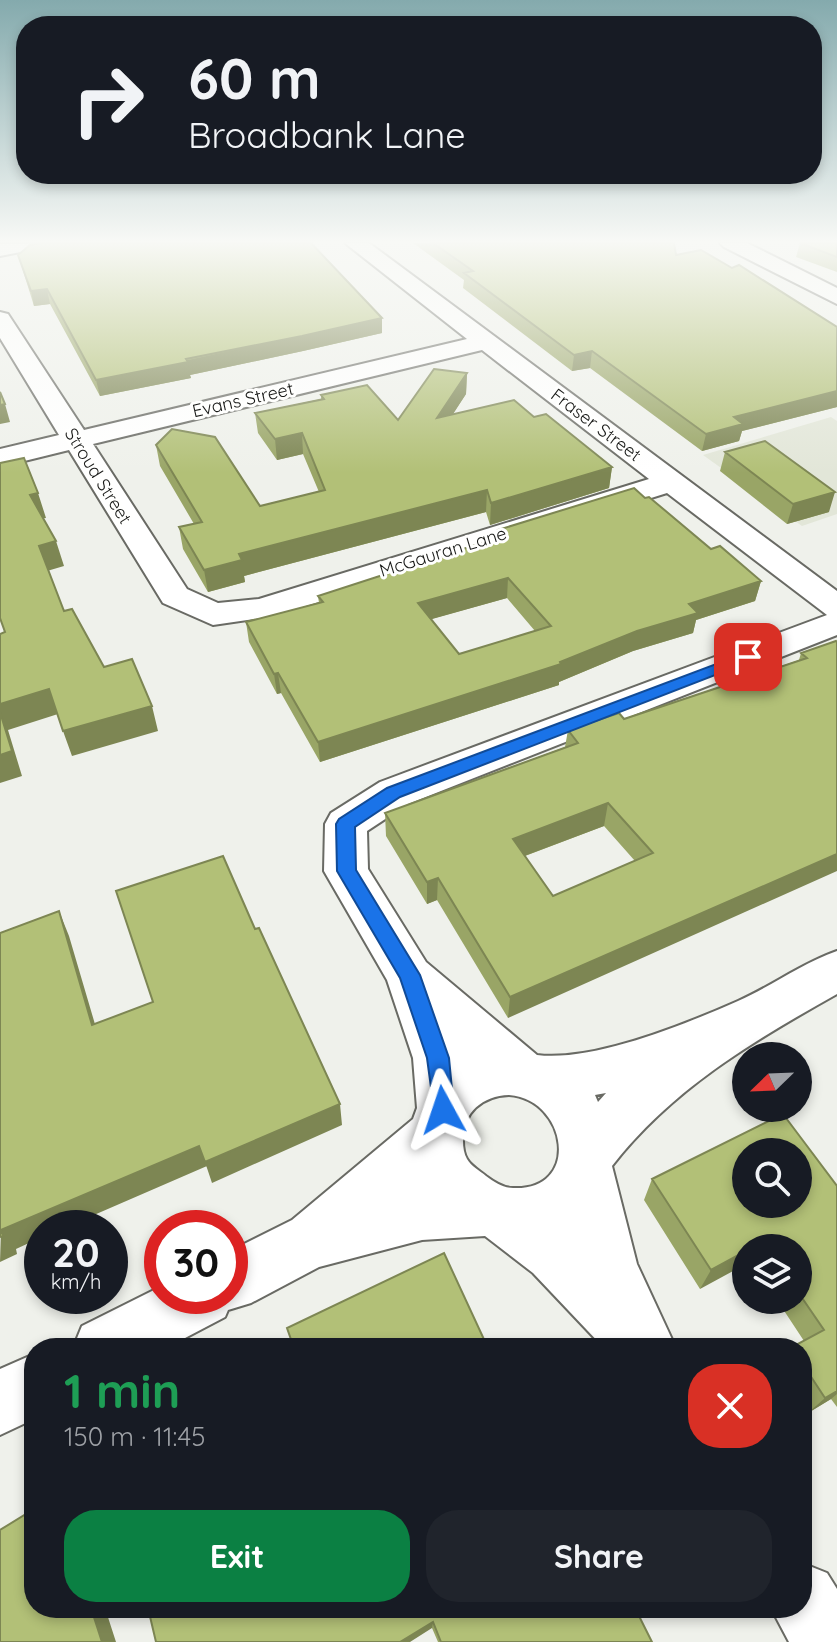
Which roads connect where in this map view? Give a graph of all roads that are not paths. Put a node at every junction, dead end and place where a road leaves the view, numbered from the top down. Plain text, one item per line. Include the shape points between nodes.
1 (0, 319) edge
2 (457, 320) edge
3 (486, 342) junction
4 (76, 440) junction
5 (0, 458) edge
6 (671, 482) junction
7 (837, 565) edge
8 (800, 579) junction
9 (837, 607) edge
10 (213, 614) joint
11 (837, 623) edge
12 (837, 971) edge
13 (409, 975) junction
14 (747, 1019) junction
15 (530, 1076) junction
16 (440, 1121) junction
17 (587, 1163) junction
18 (495, 1213) junction
19 (312, 1240) junction
20 (248, 1273) edge
21 (169, 1314) edge
22 (123, 1338) edge
23 (635, 1338) edge
24 (640, 1338) edge
25 (24, 1390) edge
26 (0, 1403) edge
27 (812, 1614) edge
28 (830, 1642) edge

1 - 4 street, Stroud Street
2 - 3 street, Fraser Street
3 - 4 street, Evans Street
3 - 6 street, Fraser Street
4 - 5 street, Evans Street
4 - 10 street, Stroud Street via 175,596
6 - 8 street, Fraser Street
6 - 10 street, McGauran Lane via 262,609
7 - 8 street
8 - 9 street, Fraser Street
11 - 13 street via 394,793 346,824 346,871
12 - 14 street
13 - 15 street
13 - 16 street via 438,1058
14 - 15 street via 594,1073
14 - 17 street via 621,1114
15 - 16 street via 495,1073 473,1079 455,1093
15 - 17 street via 562,1092 578,1110 586,1131
16 - 18 street via 437,1154 445,1176 462,1196
16 - 19 street
17 - 18 street via 573,1193 556,1208 533,1216
17 - 24 street via 606,1254
18 - 19 street via 422,1212
18 - 23 street via 553,1253
19 - 20 street
21 - 22 street
25 - 26 street
27 - 28 street

